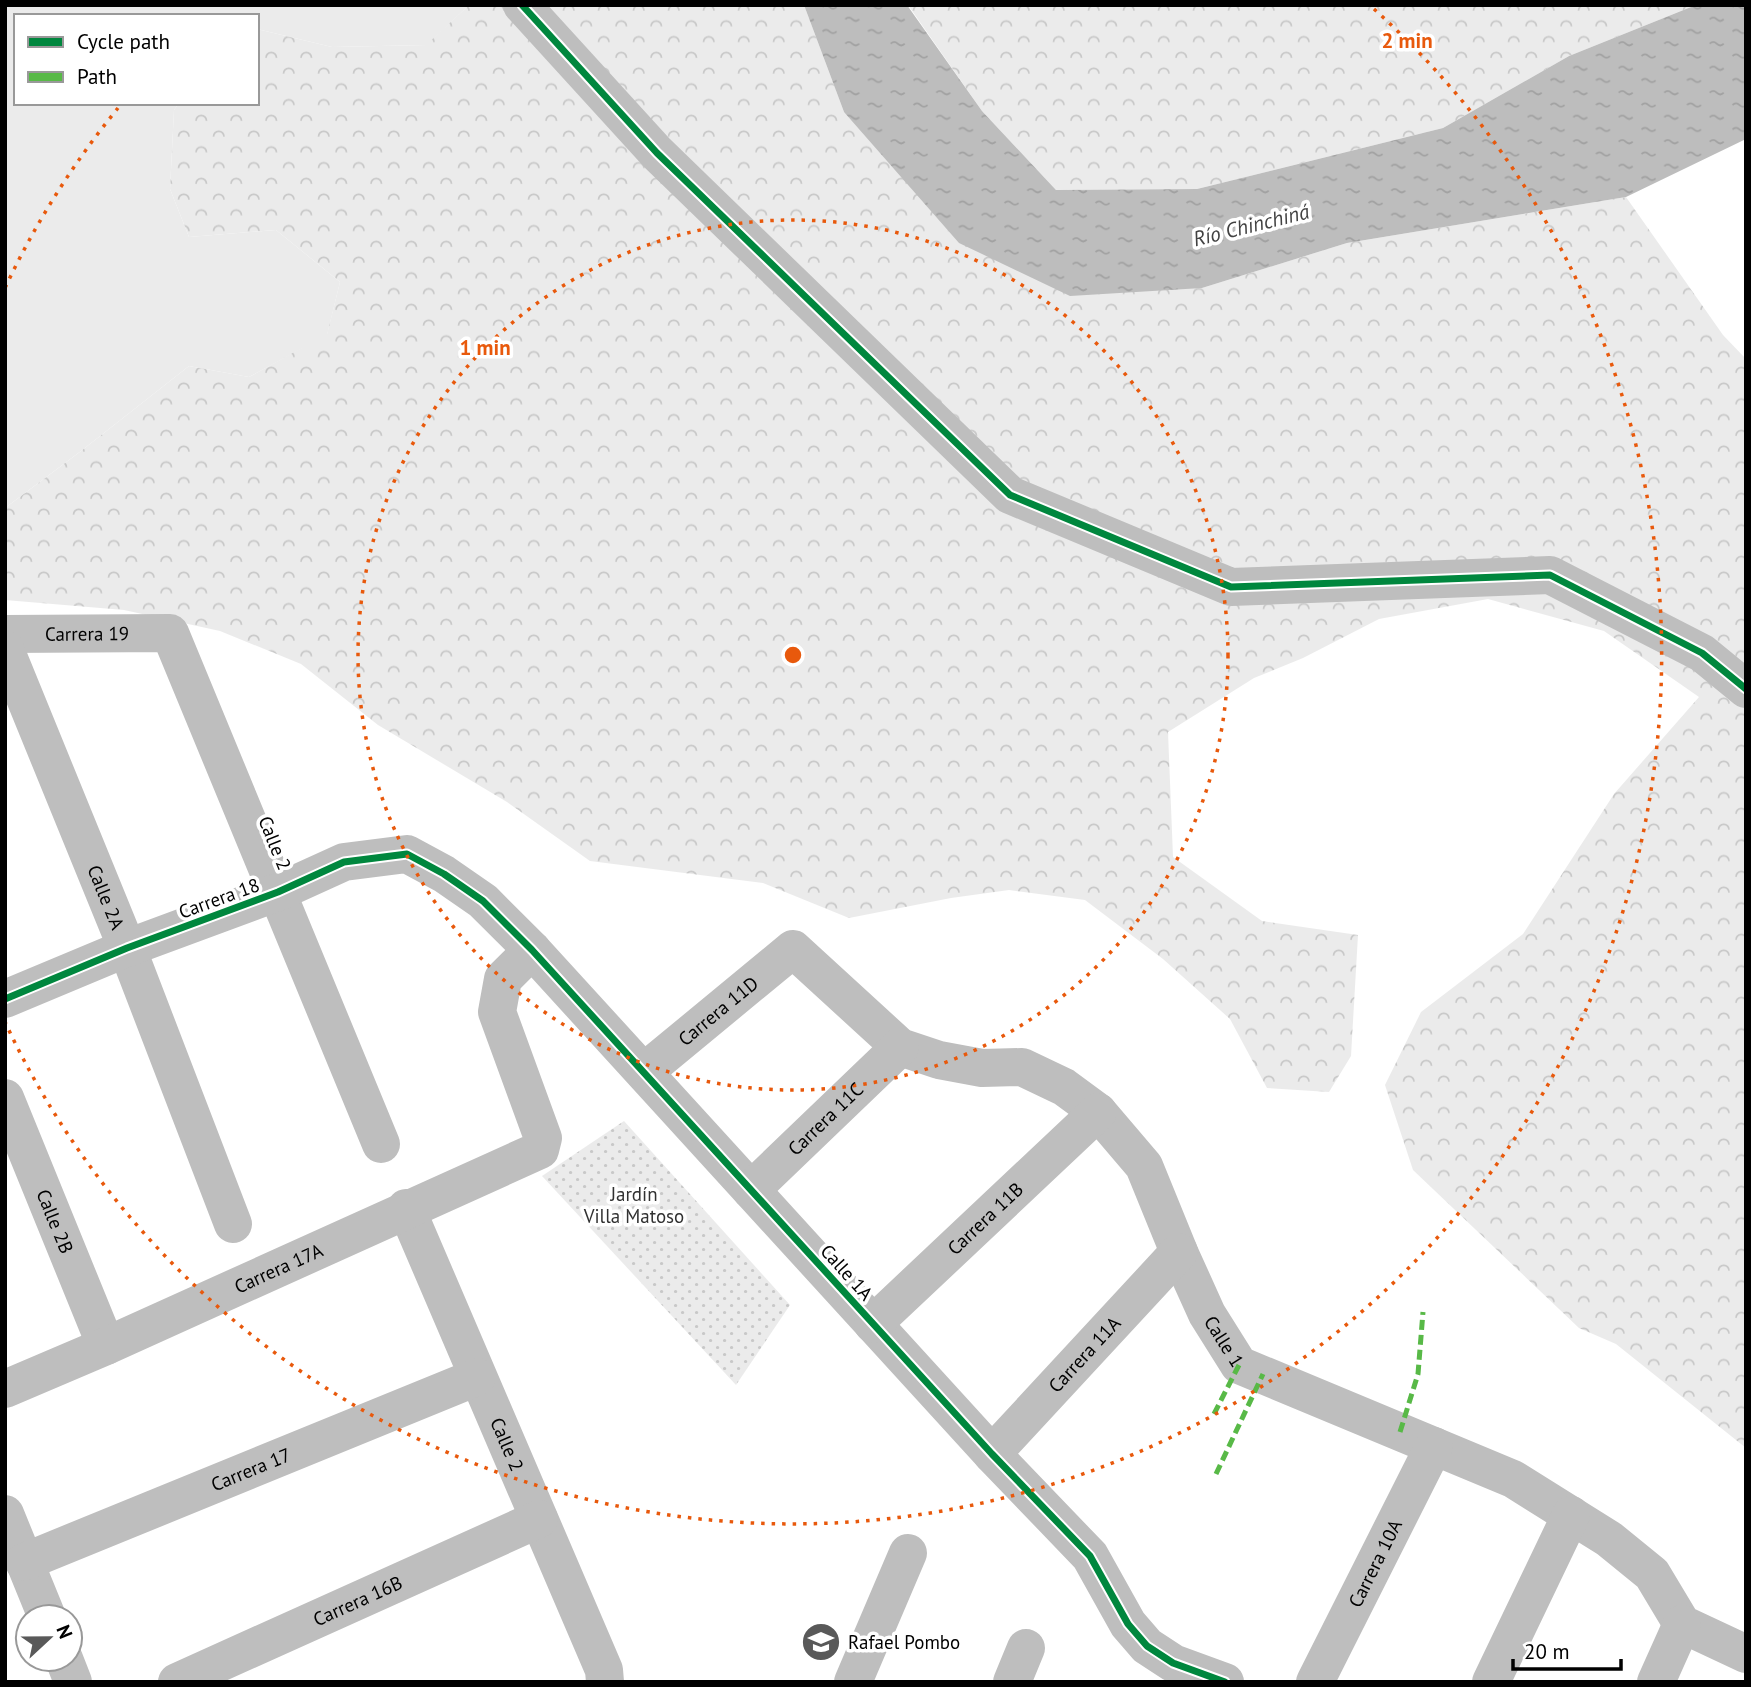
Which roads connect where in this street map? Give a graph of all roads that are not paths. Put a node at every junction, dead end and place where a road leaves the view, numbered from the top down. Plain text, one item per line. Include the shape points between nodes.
1 (522, 5) edge
2 (170, 633) joint
3 (5, 634) edge
4 (5, 649) edge
5 (1746, 689) edge
6 (444, 874) joint
7 (278, 892) junction
8 (127, 948) junction
9 (793, 949) joint
10 (532, 950) junction
11 (5, 999) edge
12 (900, 1047) junction
13 (644, 1072) junction
14 (5, 1098) edge
15 (1098, 1112) junction
16 (381, 1144) dead end
17 (751, 1190) junction
18 (406, 1208) junction
19 (233, 1224) dead end
20 (1179, 1252) junction
21 (873, 1324) junction
22 (107, 1346) junction
23 (477, 1377) junction
24 (5, 1389) edge
25 (1434, 1446) junction
26 (992, 1454) junction
27 (5, 1514) edge
28 (1570, 1515) junction
29 (539, 1519) junction
30 (908, 1553) dead end
31 (24, 1562) junction
32 (41, 1603) edge
33 (1682, 1623) junction
34 (1746, 1654) edge
35 (596, 1678) edge
36 (177, 1682) edge
37 (853, 1682) edge
38 (1226, 1682) edge
39 (1315, 1682) edge
40 (1491, 1682) edge
41 (1656, 1682) edge

1 - 5 street via 657,153 1010,495 1231,587 1550,575 1702,653
2 - 3 street, Carrera 19
2 - 7 street, Calle 2
4 - 8 street, Calle 2A
6 - 7 street, Carrera 18 via 407,854 344,862
6 - 10 street, Calle 1A via 484,901
7 - 8 street, Carrera 18
7 - 16 street, Calle 2
8 - 11 street, Carrera 18
8 - 19 street, Calle 2A
9 - 12 street, Calle 1
9 - 13 street, Carrera 11D
10 - 13 street, Calle 1A
10 - 18 street, Carrera 17A via 503,979 497,1012 543,1138 540,1150
12 - 15 street, Calle 1 via 982,1068 1022,1067 1064,1087
12 - 17 street, Carrera 11C
13 - 17 street, Calle 1A
14 - 22 street, Calle 2B
15 - 20 street, Calle 1 via 1144,1166
15 - 21 street, Carrera 11B
17 - 21 street, Calle 1A
18 - 22 street, Carrera 17A
18 - 23 street, Calle 2
20 - 25 street, Calle 1 via 1207,1314 1239,1364
20 - 26 street, Carrera 11A
21 - 26 street, Calle 1A
22 - 24 street, Carrera 17A
23 - 29 street, Calle 2
23 - 31 street, Carrera 17
25 - 28 street, Calle 1 via 1513,1479
25 - 39 street, Carrera 10A
26 - 38 street, Calle 1A via 1090,1556 1128,1624 1147,1646 1174,1663
27 - 31 street
28 - 33 street, Calle 1 via 1609,1538 1652,1574
28 - 40 street
29 - 35 street, Calle 2
29 - 36 street, Carrera 16B
30 - 37 street
31 - 32 street
33 - 34 street
33 - 41 street

